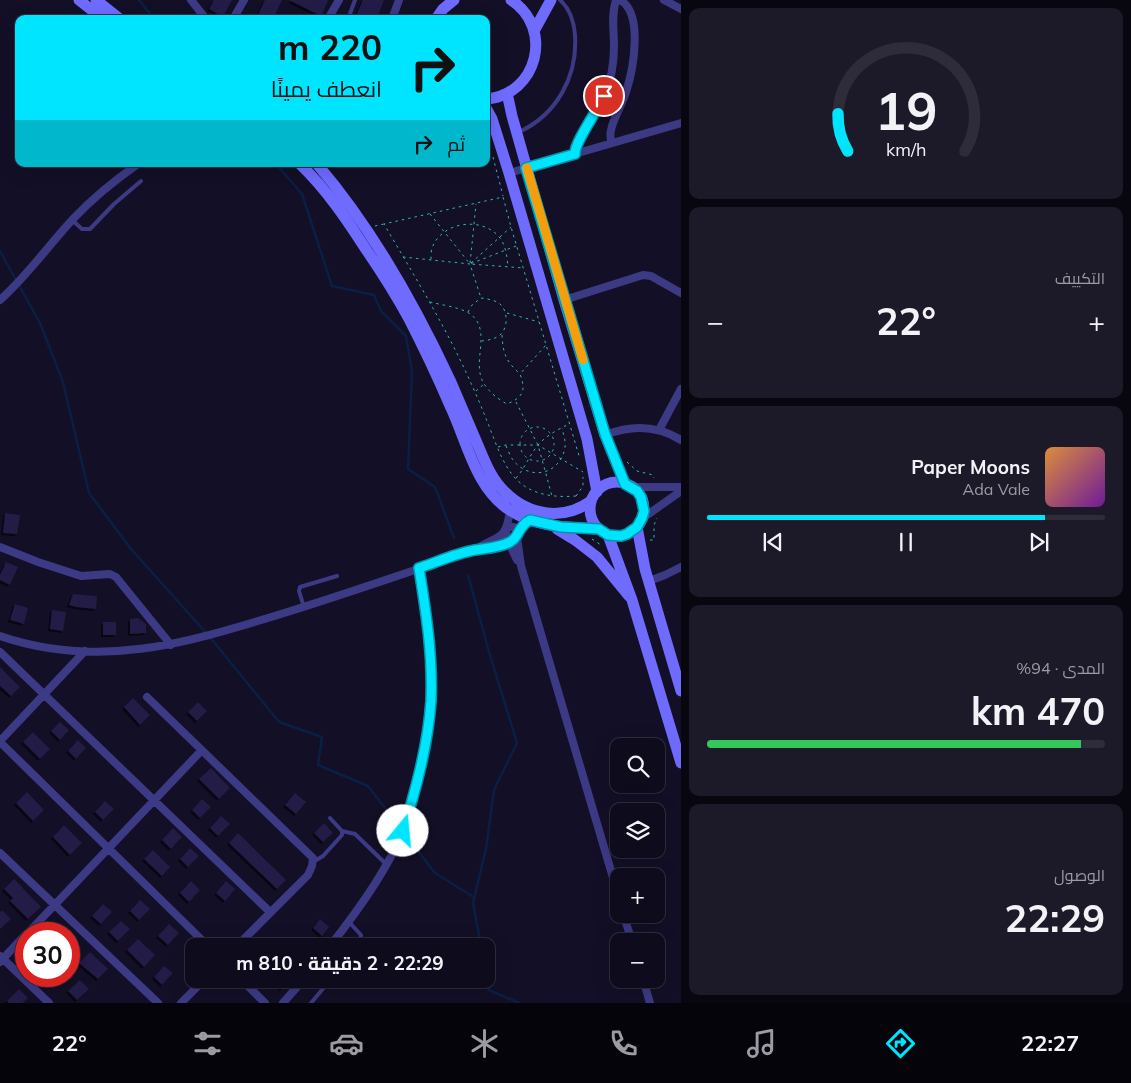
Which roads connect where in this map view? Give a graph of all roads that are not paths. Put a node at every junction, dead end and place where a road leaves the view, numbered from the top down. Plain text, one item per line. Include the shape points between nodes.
1 (79, 0) edge
2 (96, 0) edge
3 (191, 0) edge
4 (244, 0) edge
5 (338, 0) edge
6 (354, 0) edge
7 (400, 0) edge
8 (453, 0) edge
9 (511, 0) edge
10 (551, 0) edge
11 (560, 0) edge
12 (616, 0) edge
13 (620, 0) edge
14 (664, 0) edge
15 (681, 9) edge
16 (98, 15) edge
17 (115, 15) edge
18 (203, 15) edge
19 (235, 15) edge
20 (330, 15) edge
21 (349, 15) edge
22 (394, 15) edge
23 (439, 15) edge
24 (534, 31) junction
25 (507, 93) junction
26 (490, 98) edge
27 (681, 123) edge
28 (490, 127) edge
29 (516, 133) junction
30 (612, 143) junction
31 (575, 154) junction
32 (134, 167) edge
33 (303, 167) edge
34 (319, 167) edge
35 (526, 168) junction
36 (509, 173) junction
37 (141, 181) dead end
38 (72, 220) junction
39 (681, 293) edge
40 (0, 300) edge
41 (564, 300) junction
42 (681, 389) edge
43 (659, 430) junction
44 (605, 434) junction
45 (681, 440) edge
46 (628, 485) junction
47 (681, 487) edge
48 (681, 491) edge
49 (590, 500) junction
50 (510, 511) junction
51 (530, 520) junction
52 (640, 522) junction
53 (551, 526) junction
54 (506, 529) junction
55 (604, 532) junction
56 (517, 536) junction
57 (509, 543) junction
58 (0, 547) edge
59 (476, 550) junction
60 (521, 566) junction
61 (681, 567) edge
62 (419, 568) junction
63 (337, 576) dead end
64 (648, 581) junction
65 (632, 600) junction
66 (304, 607) junction
67 (0, 636) edge
68 (171, 644) junction
69 (85, 651) junction
70 (0, 652) edge
71 (681, 691) edge
72 (45, 695) junction
73 (147, 697) dead end
74 (0, 742) edge
75 (201, 751) junction
76 (681, 763) edge
77 (154, 800) junction
78 (330, 818) dead end
79 (342, 831) junction
80 (109, 848) junction
81 (0, 853) edge
82 (313, 862) junction
83 (386, 864) junction
84 (610, 868) edge
85 (54, 904) junction
86 (270, 912) junction
87 (37, 922) edge
88 (349, 922) junction
89 (200, 938) edge
90 (245, 938) edge
91 (336, 938) edge
92 (361, 938) edge
93 (15, 945) edge
94 (1, 959) edge
95 (196, 988) edge
96 (250, 988) edge
97 (296, 988) edge
98 (324, 988) edge
99 (646, 988) edge
100 (49, 1003) edge
101 (158, 1003) edge
102 (181, 1003) edge
103 (265, 1003) edge
104 (283, 1003) edge
105 (311, 1003) edge
106 (650, 1003) edge

1 - 16 main road
2 - 17 main road
3 - 18 street
4 - 19 street
5 - 20 street
6 - 21 lane
7 - 22 street
8 - 23 main road
9 - 24 main road via 524,11
10 - 24 main road
11 - 29 lane via 569,11 574,31 571,74 550,110 535,124
12 - 31 street via 613,60 608,85 600,106 577,143
13 - 30 street via 631,13 634,51 627,91 610,127
14 - 15 street
24 - 25 main road via 536,43 532,67 526,77
25 - 26 main road
25 - 29 main road
27 - 30 street
28 - 36 main road
29 - 35 main road
30 - 31 street
31 - 35 street
32 - 38 street via 103,190
33 - 50 main road via 336,205 392,289 442,386 482,480
34 - 49 main road via 364,224 396,275 498,485 517,502 540,512 560,514
35 - 36 street
35 - 41 main road
36 - 49 main road via 587,439
37 - 38 lane via 90,229 82,229
38 - 40 street
39 - 41 street via 651,276 643,275
41 - 44 main road
42 - 43 street
43 - 44 street via 632,428
43 - 45 street
44 - 46 main road
46 - 47 street
46 - 49 main road via 613,483 601,487
46 - 52 main road via 637,491 643,504
48 - 52 street
49 - 55 main road via 592,519
50 - 51 main road
50 - 54 street
51 - 53 main road
51 - 56 street via 520,527
52 - 55 main road via 621,536
52 - 64 main road via 639,542
53 - 55 main road
53 - 65 main road via 597,557
54 - 56 street via 509,526 515,528
54 - 57 street
54 - 59 street
55 - 65 main road via 615,551
56 - 57 street
56 - 60 street
57 - 59 street
57 - 60 street
58 - 68 street via 82,576 110,574 116,577
59 - 62 street
60 - 84 street
61 - 64 street
62 - 66 street
62 - 83 street via 430,658 428,724 421,768 403,831
63 - 66 lane via 300,587
64 - 71 main road
65 - 76 main road
66 - 68 street
67 - 69 street via 37,646
68 - 69 street via 129,651
69 - 72 street
70 - 72 street
72 - 74 street
72 - 77 street
73 - 75 street
74 - 80 street
75 - 77 street
75 - 82 street via 310,855
77 - 80 street
77 - 86 street
78 - 79 lane
79 - 82 lane via 341,837
79 - 83 lane via 356,834
80 - 85 street
80 - 89 street
81 - 85 street
82 - 86 street via 308,875
83 - 88 street
85 - 87 street
85 - 101 street
86 - 90 street
88 - 91 street
88 - 92 lane
93 - 94 street
94 - 100 street
95 - 102 street
96 - 103 street
97 - 104 street
98 - 105 lane
99 - 106 street

